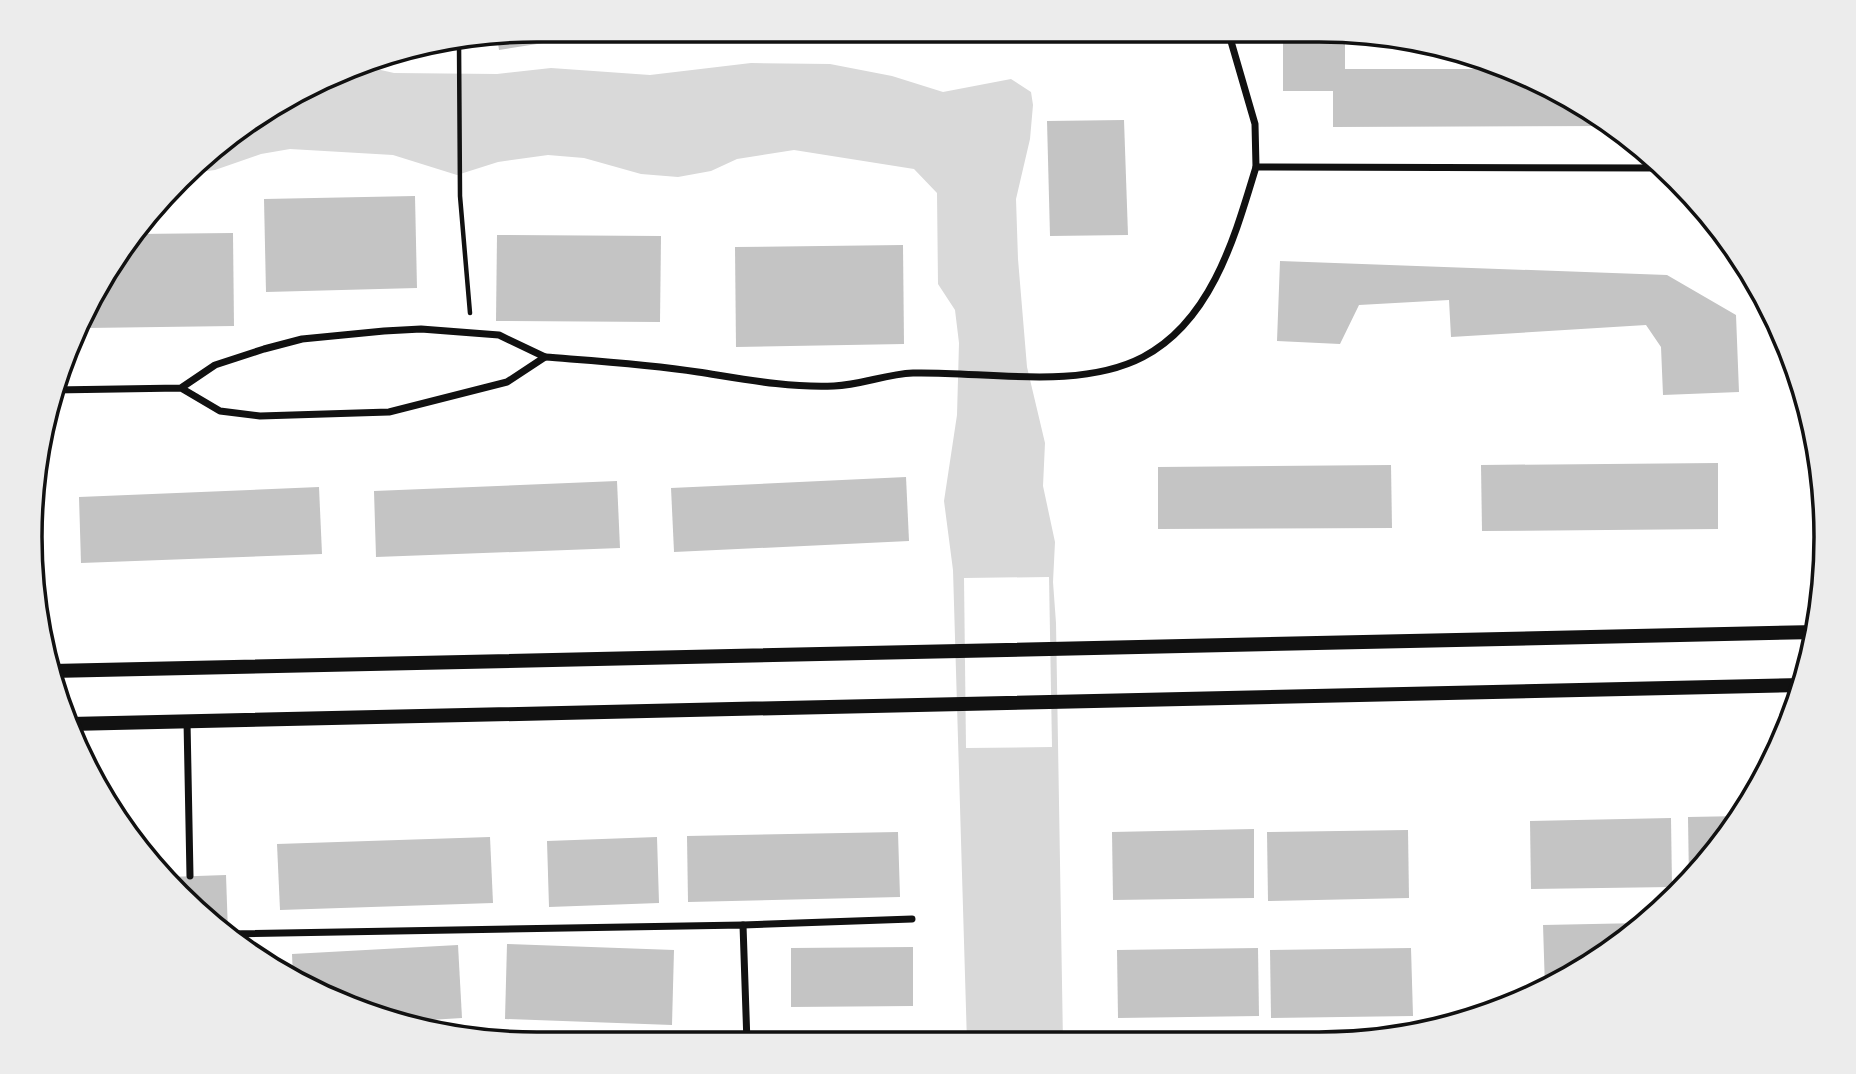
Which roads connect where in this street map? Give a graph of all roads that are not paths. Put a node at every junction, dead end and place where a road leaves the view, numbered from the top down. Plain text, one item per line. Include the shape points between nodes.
1 (1231, 42) edge
2 (1256, 167) junction
3 (1648, 168) edge
4 (545, 357) junction
5 (181, 388) junction
6 (65, 390) edge
7 (1804, 632) edge
8 (61, 671) edge
9 (1791, 685) edge
10 (187, 721) junction
11 (79, 724) edge
12 (190, 876) dead end
13 (912, 919) dead end
14 (743, 925) junction
15 (241, 934) edge
16 (747, 1032) edge

1 - 2 street via 1255,124
2 - 3 street
2 - 4 street via 1237,228 1204,301 1142,358 1069,376 912,373 835,386 760,383 685,370
4 - 5 street via 499,335 421,328 302,340 215,365
4 - 5 street via 507,382 389,412 260,416 220,411
5 - 6 street
7 - 8 main road
9 - 10 main road
10 - 11 main road
10 - 12 street
13 - 14 street
14 - 15 street
14 - 16 street

